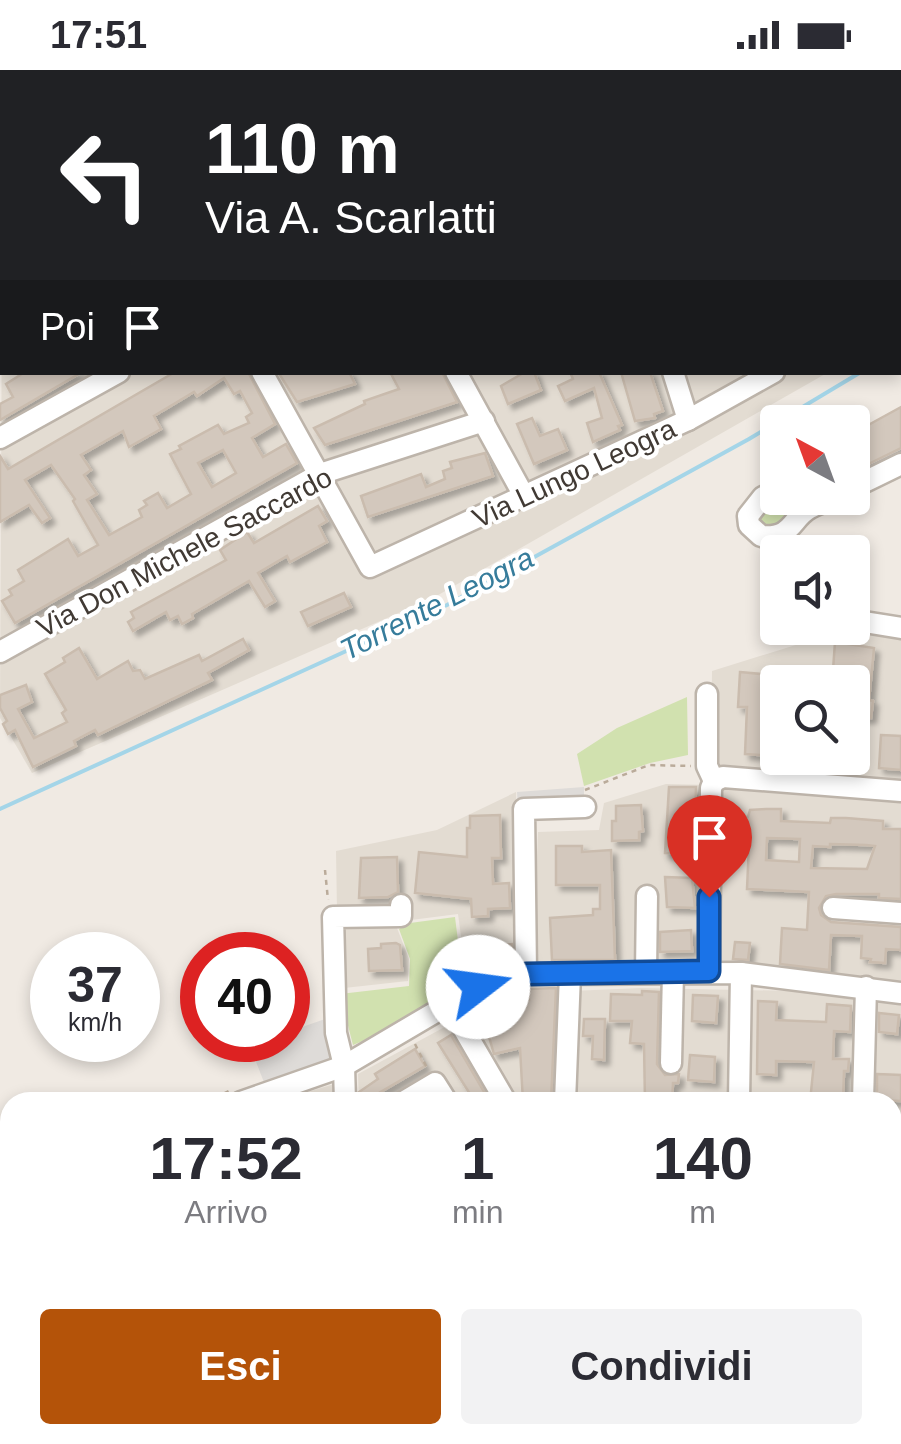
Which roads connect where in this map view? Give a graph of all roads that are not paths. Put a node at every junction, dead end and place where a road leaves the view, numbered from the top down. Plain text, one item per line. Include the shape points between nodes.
1 (113, 375) edge
2 (264, 375) edge
3 (458, 375) edge
4 (675, 375) edge
5 (769, 375) edge
6 (484, 420) junction
7 (688, 420) junction
8 (0, 438) edge
9 (901, 464) edge
10 (320, 474) junction
11 (870, 479) edge
12 (524, 496) junction
13 (760, 500) edge
14 (796, 515) edge
15 (870, 623) edge
16 (901, 628) edge
17 (0, 652) edge
18 (707, 694) dead end
19 (711, 773) junction
20 (901, 791) edge
21 (585, 807) road end
22 (646, 896) dead end
23 (400, 905) dead end
24 (832, 908) dead end
25 (901, 913) edge
26 (709, 971) junction
27 (646, 972) junction
28 (673, 972) junction
29 (741, 972) junction
30 (526, 974) junction
31 (570, 974) junction
32 (866, 987) junction
33 (901, 993) edge
34 (449, 1004) junction
35 (672, 1063) dead end
36 (344, 1066) junction
37 (270, 1092) edge
38 (345, 1092) edge
39 (420, 1092) edge
40 (441, 1092) edge
41 (500, 1092) edge
42 (565, 1092) edge
43 (739, 1092) edge
44 (864, 1092) edge

1 - 8 street
2 - 10 street
3 - 6 street
4 - 7 street
5 - 7 street, Via Lungo Leogra
6 - 10 street, Via Don Michele Saccardo
6 - 12 street
7 - 12 street, Via Lungo Leogra
9 - 11 street
10 - 12 street, Via Lungo Leogra via 370,567
10 - 17 street, Via Don Michele Saccardo
13 - 14 street via 749,525 758,535 788,530
15 - 16 street
18 - 19 street
19 - 20 street
19 - 26 street
21 - 30 street via 524,809
22 - 27 street
23 - 36 street via 401,916 331,910 336,1034
24 - 25 street
26 - 28 street
26 - 29 street
27 - 28 street
27 - 31 street
28 - 35 street
29 - 32 street
29 - 43 street
30 - 31 street
30 - 34 street via 478,987
31 - 42 street
32 - 33 street
32 - 44 street
34 - 36 street
34 - 41 street
36 - 37 street
36 - 38 street
39 - 40 street via 435,1083

